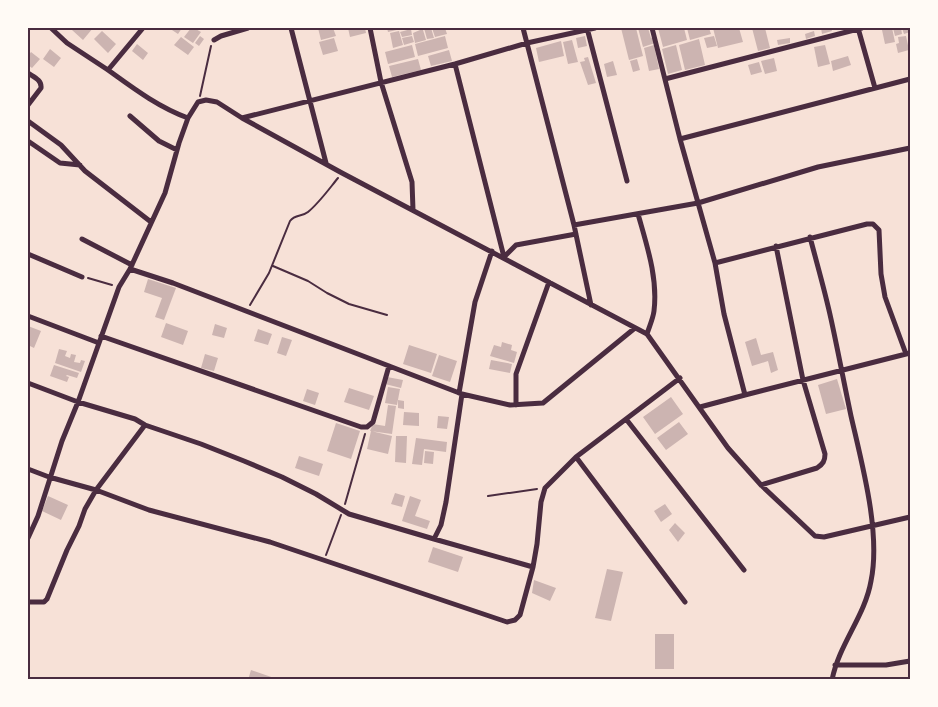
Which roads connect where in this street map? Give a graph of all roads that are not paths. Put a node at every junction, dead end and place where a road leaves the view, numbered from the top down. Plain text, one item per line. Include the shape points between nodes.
1 (51, 28) edge
2 (143, 28) edge
3 (248, 28) edge
4 (292, 28) edge
5 (370, 28) edge
6 (523, 28) edge
7 (587, 28) edge
8 (595, 28) edge
9 (652, 28) edge
10 (860, 28) edge
11 (214, 40) road end
12 (526, 43) junction
13 (455, 64) junction
14 (108, 70) junction
15 (28, 72) edge
16 (664, 79) junction
17 (910, 79) edge
18 (381, 82) junction
19 (875, 88) junction
20 (310, 100) junction
21 (28, 105) edge
22 (130, 116) dead end
23 (188, 118) junction
24 (242, 118) junction
25 (28, 121) edge
26 (680, 139) junction
27 (28, 141) edge
28 (910, 148) edge
29 (177, 150) junction
30 (326, 163) junction
31 (80, 165) junction
32 (626, 181) dead end
33 (698, 203) junction
34 (413, 210) junction
35 (638, 214) junction
36 (151, 222) junction
37 (574, 225) junction
38 (576, 234) junction
39 (810, 238) junction
40 (82, 239) dead end
41 (776, 246) junction
42 (492, 251) junction
43 (28, 254) edge
44 (504, 257) junction
45 (714, 263) junction
46 (131, 267) junction
47 (82, 276) road end
48 (549, 282) junction
49 (590, 305) junction
50 (28, 316) edge
51 (635, 328) junction
52 (647, 334) junction
53 (101, 336) junction
54 (99, 343) junction
55 (908, 354) edge
56 (389, 366) junction
57 (841, 371) junction
58 (680, 378) junction
59 (803, 380) junction
60 (28, 383) edge
61 (461, 393) junction
62 (746, 395) junction
63 (78, 402) junction
64 (516, 405) junction
65 (700, 406) junction
66 (626, 419) junction
67 (145, 424) junction
68 (576, 457) junction
69 (28, 469) edge
70 (50, 477) junction
71 (761, 485) junction
72 (96, 490) junction
73 (910, 517) edge
74 (873, 527) junction
75 (28, 538) edge
76 (434, 539) junction
77 (533, 567) junction
78 (744, 570) dead end
79 (28, 602) edge
80 (685, 602) dead end
81 (910, 661) edge
82 (835, 665) junction
83 (832, 680) edge

1 - 14 street via 67,43
2 - 14 street
3 - 11 street
4 - 20 street
5 - 18 street
6 - 12 street
7 - 8 street
7 - 12 street
7 - 32 street
9 - 16 street
10 - 16 street
10 - 19 street
12 - 13 street
12 - 37 street
13 - 18 street
13 - 44 street
14 - 23 street via 151,100
15 - 21 street via 41,85
16 - 26 street
17 - 19 street
18 - 20 street
18 - 34 street via 412,182
19 - 26 street
20 - 24 street
20 - 30 street
22 - 29 street via 159,141
23 - 24 street via 198,102 206,100 217,102
23 - 29 street
24 - 30 street
25 - 31 street via 62,145
26 - 33 street
27 - 31 street via 60,163
28 - 33 street via 818,167
29 - 36 street via 165,194
30 - 34 street
31 - 36 street
33 - 35 street
33 - 45 street
34 - 42 street
35 - 37 street
35 - 52 street via 652,266 654,313
36 - 46 street
37 - 38 street
38 - 44 street via 516,245
38 - 49 street
39 - 41 street
39 - 55 street via 867,224 876,226 885,296
39 - 57 street
40 - 46 street
41 - 45 street
41 - 59 street
42 - 44 street
42 - 61 street via 475,302
43 - 47 street
44 - 48 street
45 - 62 street
46 - 53 street via 119,287
46 - 56 street
48 - 49 street
48 - 64 street via 516,374
49 - 51 street
50 - 54 street
51 - 52 street
51 - 64 street via 544,403
52 - 58 street
53 - 54 street
53 - 56 street via 361,427 368,427 373,422
54 - 63 street
55 - 57 street
56 - 61 street
57 - 59 street
57 - 74 street
58 - 65 street
58 - 66 street
59 - 62 street
59 - 71 street via 825,454 824,463
60 - 63 street
61 - 64 street
61 - 76 street via 446,502
62 - 65 street
63 - 67 street
63 - 70 street
65 - 71 street via 728,448
66 - 68 street
66 - 78 street
67 - 72 street
67 - 76 street via 282,477 343,511
68 - 77 street via 545,488
68 - 80 street
69 - 70 street
70 - 72 street
70 - 75 street
71 - 74 street via 814,536
72 - 77 street via 150,510 270,542 507,622 520,615
72 - 79 street via 47,599
73 - 74 street
74 - 82 street via 874,554 865,603
76 - 77 street
81 - 82 street via 886,665
82 - 83 street

